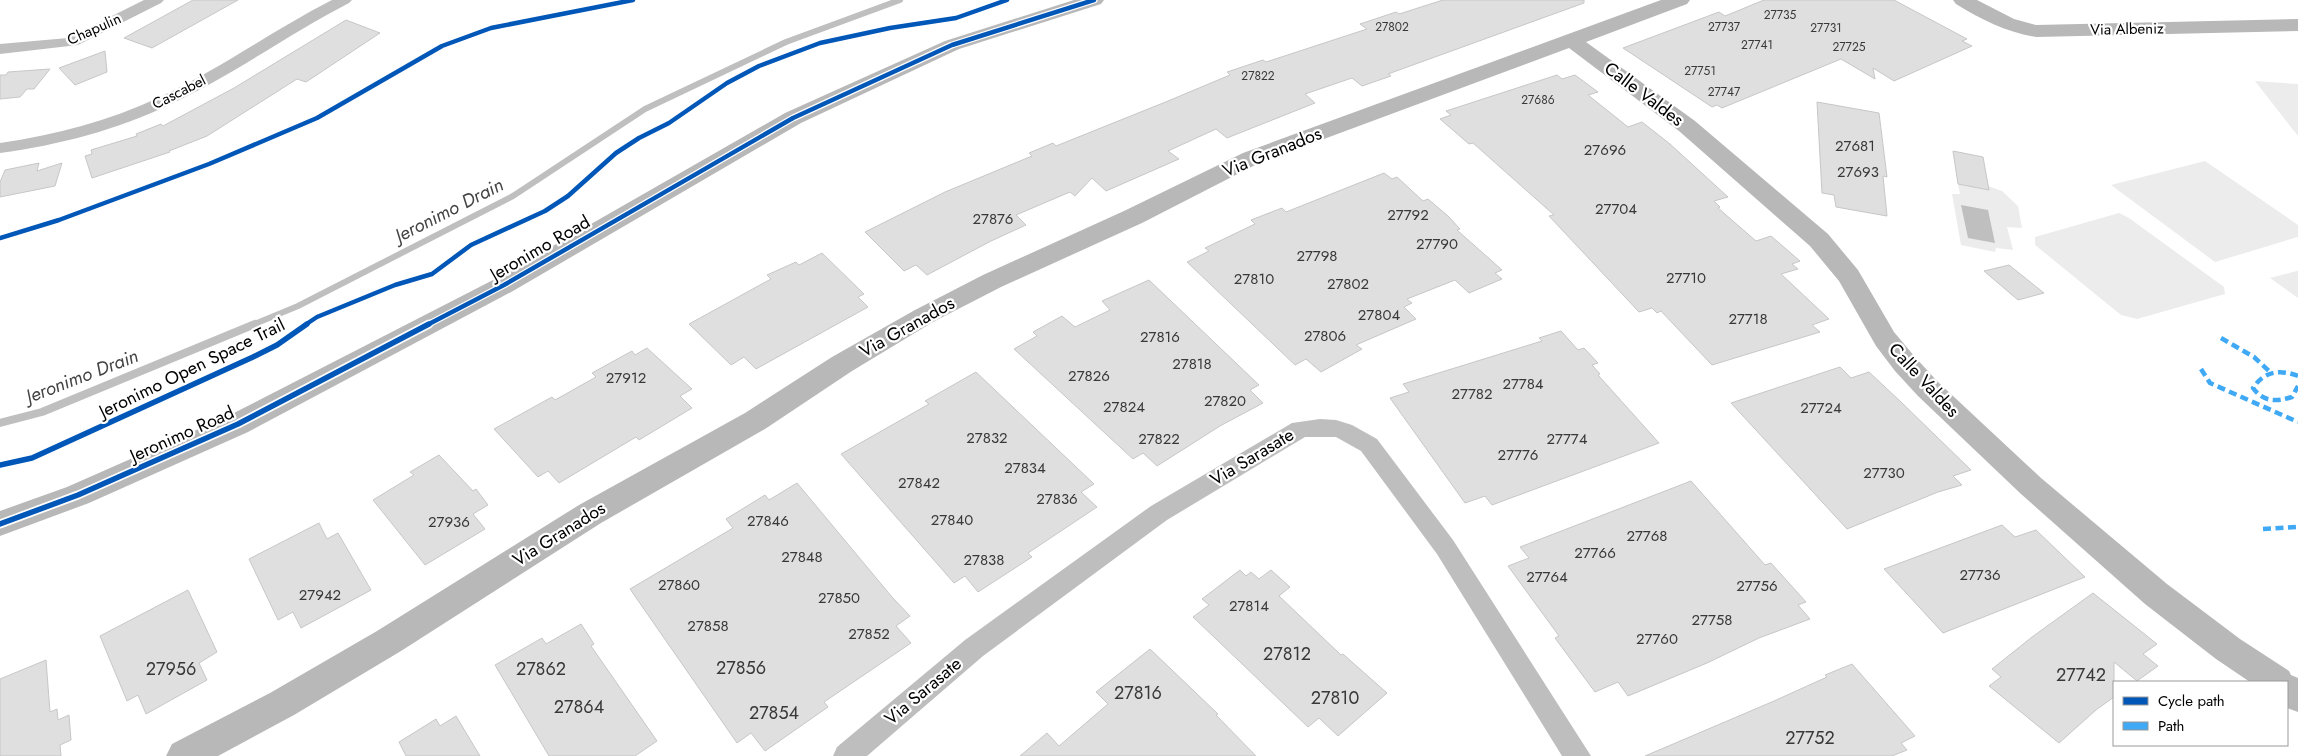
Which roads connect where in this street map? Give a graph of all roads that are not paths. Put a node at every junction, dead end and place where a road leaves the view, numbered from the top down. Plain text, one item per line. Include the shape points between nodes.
1 (156, 0) edge
2 (344, 0) edge
3 (1094, 0) edge
4 (1680, 0) edge
5 (1964, 0) edge
6 (2298, 25) edge
7 (1571, 40) junction
8 (0, 48) edge
9 (0, 148) edge
10 (0, 524) edge
11 (2276, 681) edge
12 (184, 756) edge
13 (847, 756) edge
14 (1577, 756) edge

1 - 8 street, Chapulin via 72,42
2 - 9 street, Cascabel via 187,90 146,109 36,144
3 - 10 street, Jeronimo Road via 952,45 794,118 504,285 238,424 78,494
4 - 7 street, Via Granados
5 - 6 street, Via Albeniz via 2000,22 2036,30
7 - 11 street, Calle Valdes via 1687,126 1819,240 1849,276 1885,339 1905,364 2032,486 2156,594
7 - 12 street, Via Granados via 1251,158 924,316 842,364 756,421 559,533 389,641 282,704
13 - 14 street, Via Sarasate via 974,648 1159,513 1300,429 1322,425 1353,434 1369,446 1445,547

